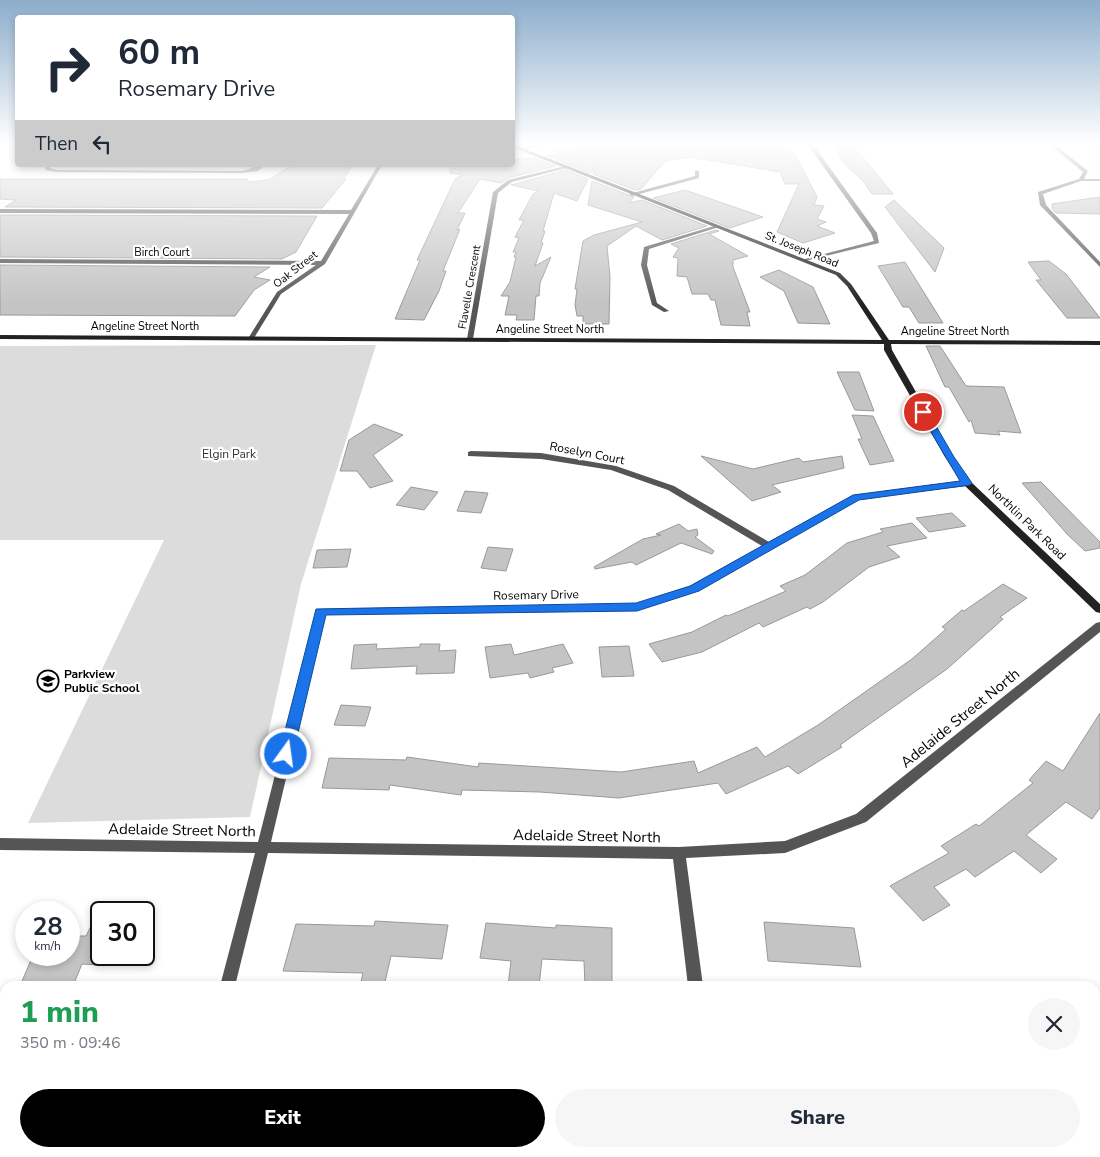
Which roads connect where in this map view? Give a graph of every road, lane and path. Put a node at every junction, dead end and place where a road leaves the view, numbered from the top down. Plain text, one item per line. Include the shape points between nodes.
1 (362, 197) edge
2 (495, 197) edge
3 (640, 197) edge
4 (848, 197) edge
5 (1041, 197) edge
6 (0, 211) edge
7 (353, 212) junction
8 (716, 227) junction
9 (806, 260) junction
10 (0, 261) edge
11 (323, 263) junction
12 (1100, 265) edge
13 (666, 311) dead end
14 (0, 337) edge
15 (252, 337) junction
16 (470, 339) junction
17 (888, 342) junction
18 (1100, 343) edge
19 (471, 454) dead end
20 (967, 483) junction
21 (770, 547) junction
22 (1100, 610) edge
23 (1100, 626) edge
24 (1, 845) edge
25 (263, 848) junction
26 (679, 853) junction
27 (228, 981) edge
28 (695, 981) edge

1 - 7 street, Oak Street
2 - 16 street, Flavelle Crescent
3 - 8 street, St. Joseph Road
4 - 9 street via 878,242
5 - 12 street via 1043,205
6 - 7 street
7 - 11 street, Oak Street
8 - 9 street, St. Joseph Road
8 - 13 street via 646,248 644,265 654,304
9 - 17 street, St. Joseph Road via 838,274
10 - 11 street, Birch Court
11 - 15 street, Oak Street via 279,293
14 - 15 street, Angeline Street North
15 - 16 street, Angeline Street North
16 - 17 street, Angeline Street North
17 - 18 street, Angeline Street North
17 - 20 street, Northlin Park Road via 888,350 949,458
19 - 21 street, Roselyn Court via 541,456 613,468 671,488
20 - 21 street, Rosemary Drive via 857,498
20 - 22 street, Northlin Park Road
21 - 25 street, Rosemary Drive via 694,588 637,607 321,612
23 - 26 street, Adelaide Street North via 861,818 786,847
24 - 25 street, Adelaide Street North
25 - 26 street, Adelaide Street North
25 - 27 street
26 - 28 street

